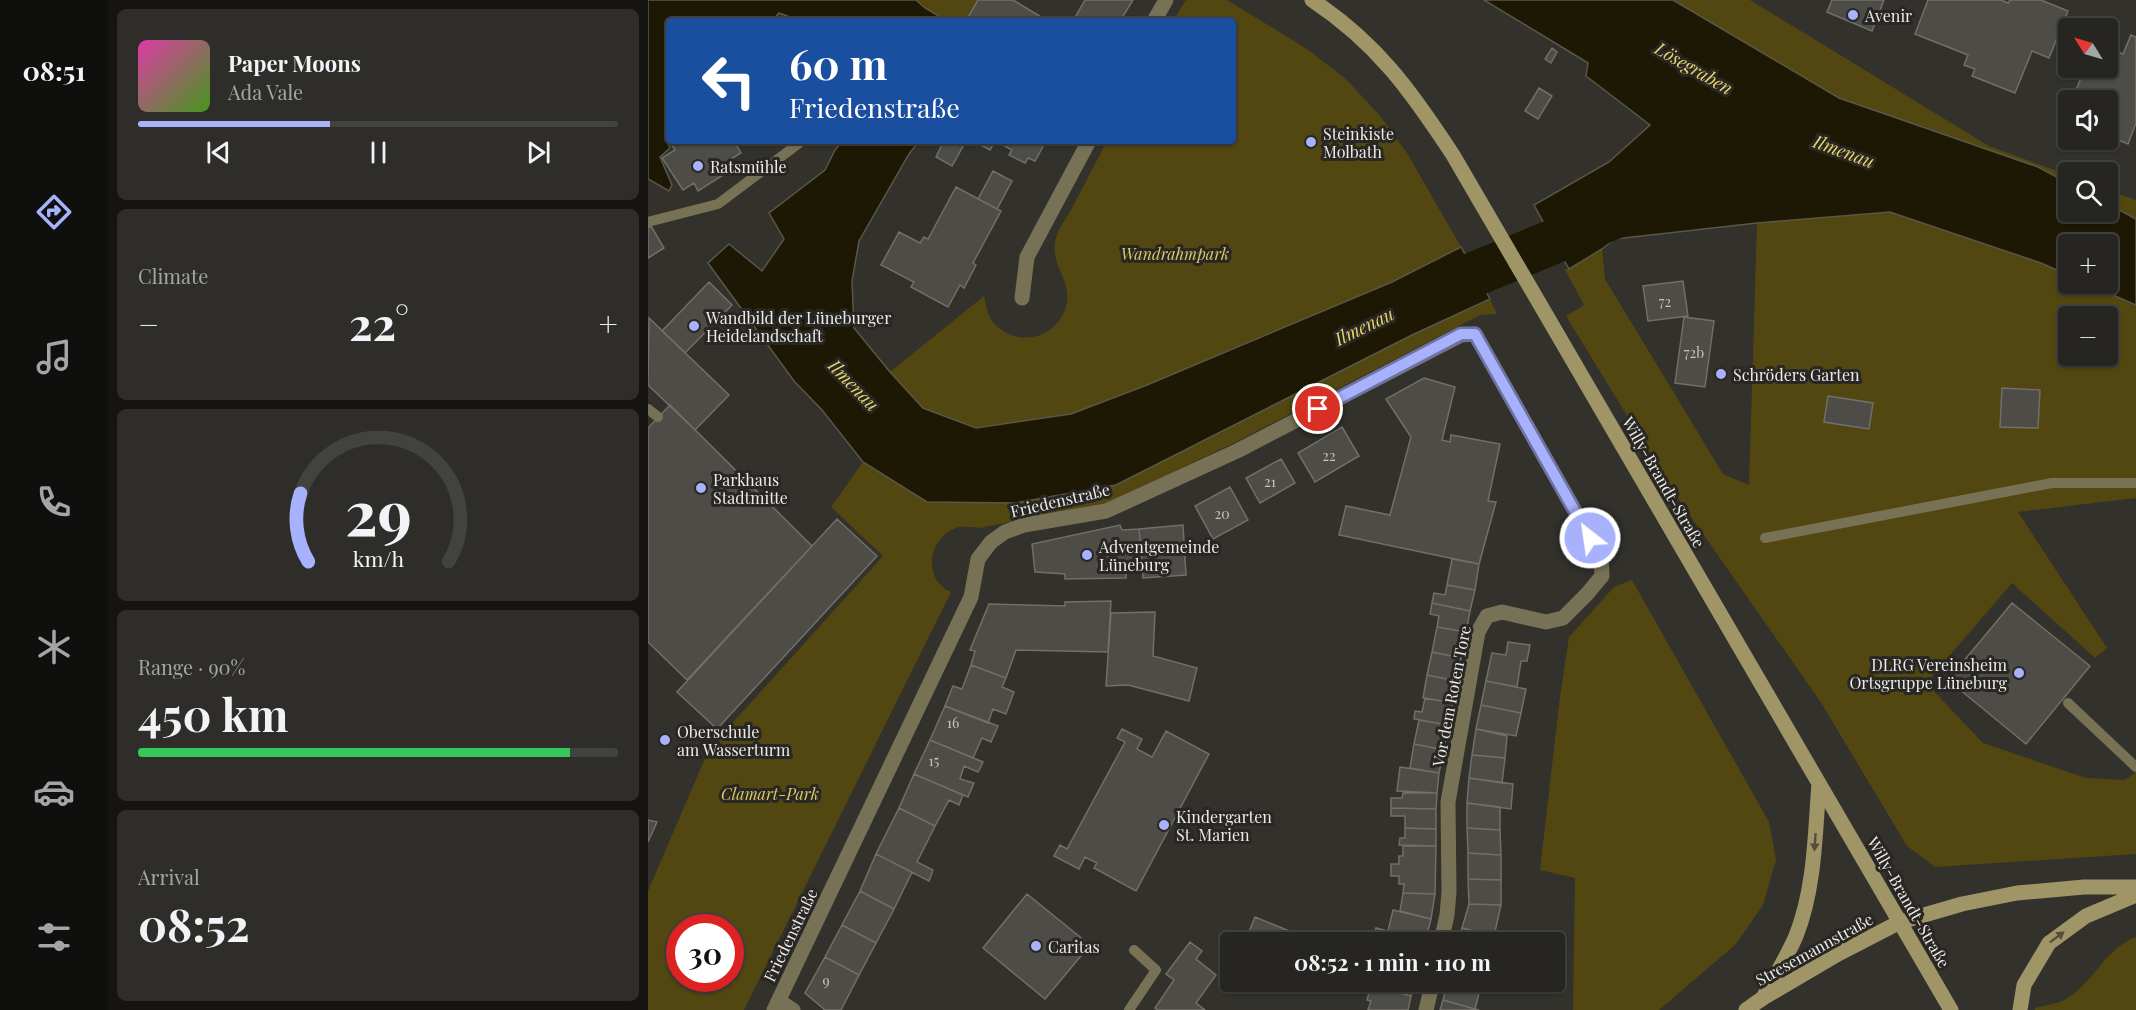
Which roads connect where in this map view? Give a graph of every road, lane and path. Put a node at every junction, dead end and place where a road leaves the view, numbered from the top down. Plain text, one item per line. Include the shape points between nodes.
1 (1166, 0) edge
2 (1312, 0) edge
3 (1156, 18) edge
4 (798, 144) edge
5 (1087, 144) edge
6 (649, 221) edge
7 (1022, 298) dead end
8 (1475, 334) joint
9 (648, 409) edge
10 (658, 417) dead end
11 (2136, 483) edge
12 (1765, 538) dead end
13 (2068, 703) dead end
14 (2136, 767) edge
15 (1819, 783) junction
16 (2136, 887) edge
17 (2136, 895) edge
18 (1900, 922) junction
19 (1443, 932) edge
20 (1134, 950) dead end
21 (1430, 992) edge
22 (1763, 998) junction
23 (776, 1005) edge
24 (1949, 1006) edge
25 (793, 1010) edge
26 (1128, 1010) edge
27 (1426, 1010) edge
28 (1746, 1010) edge
29 (2020, 1010) edge

1 - 3 street
2 - 15 main road, Willy-Brandt-Straße via 1377,51 1442,138
4 - 6 lane via 718,204
5 - 7 street via 1027,257
8 - 19 street, Vor dem Roten Tore via 1601,557 1602,576 1563,618 1546,622 1502,612 1487,616 1478,633 1448,802 1449,892
8 - 23 street, Friedenstraße via 1461,334 1237,451 1106,511 1024,525 991,542 978,559 971,597
9 - 10 lane
11 - 12 lane via 2052,483
13 - 14 lane
15 - 18 main road, Willy-Brandt-Straße
15 -> 22 main road via 1805,907 1795,937
16 - 18 main road, Stresemannstraße via 2017,893
29 -> 17 main road via 2024,985 2049,943 2086,916
18 - 22 main road, Stresemannstraße
18 - 24 main road, Willy-Brandt-Straße
20 - 26 lane via 1156,970
21 - 27 street
22 - 28 main road, Stresemannstraße
23 - 25 street

